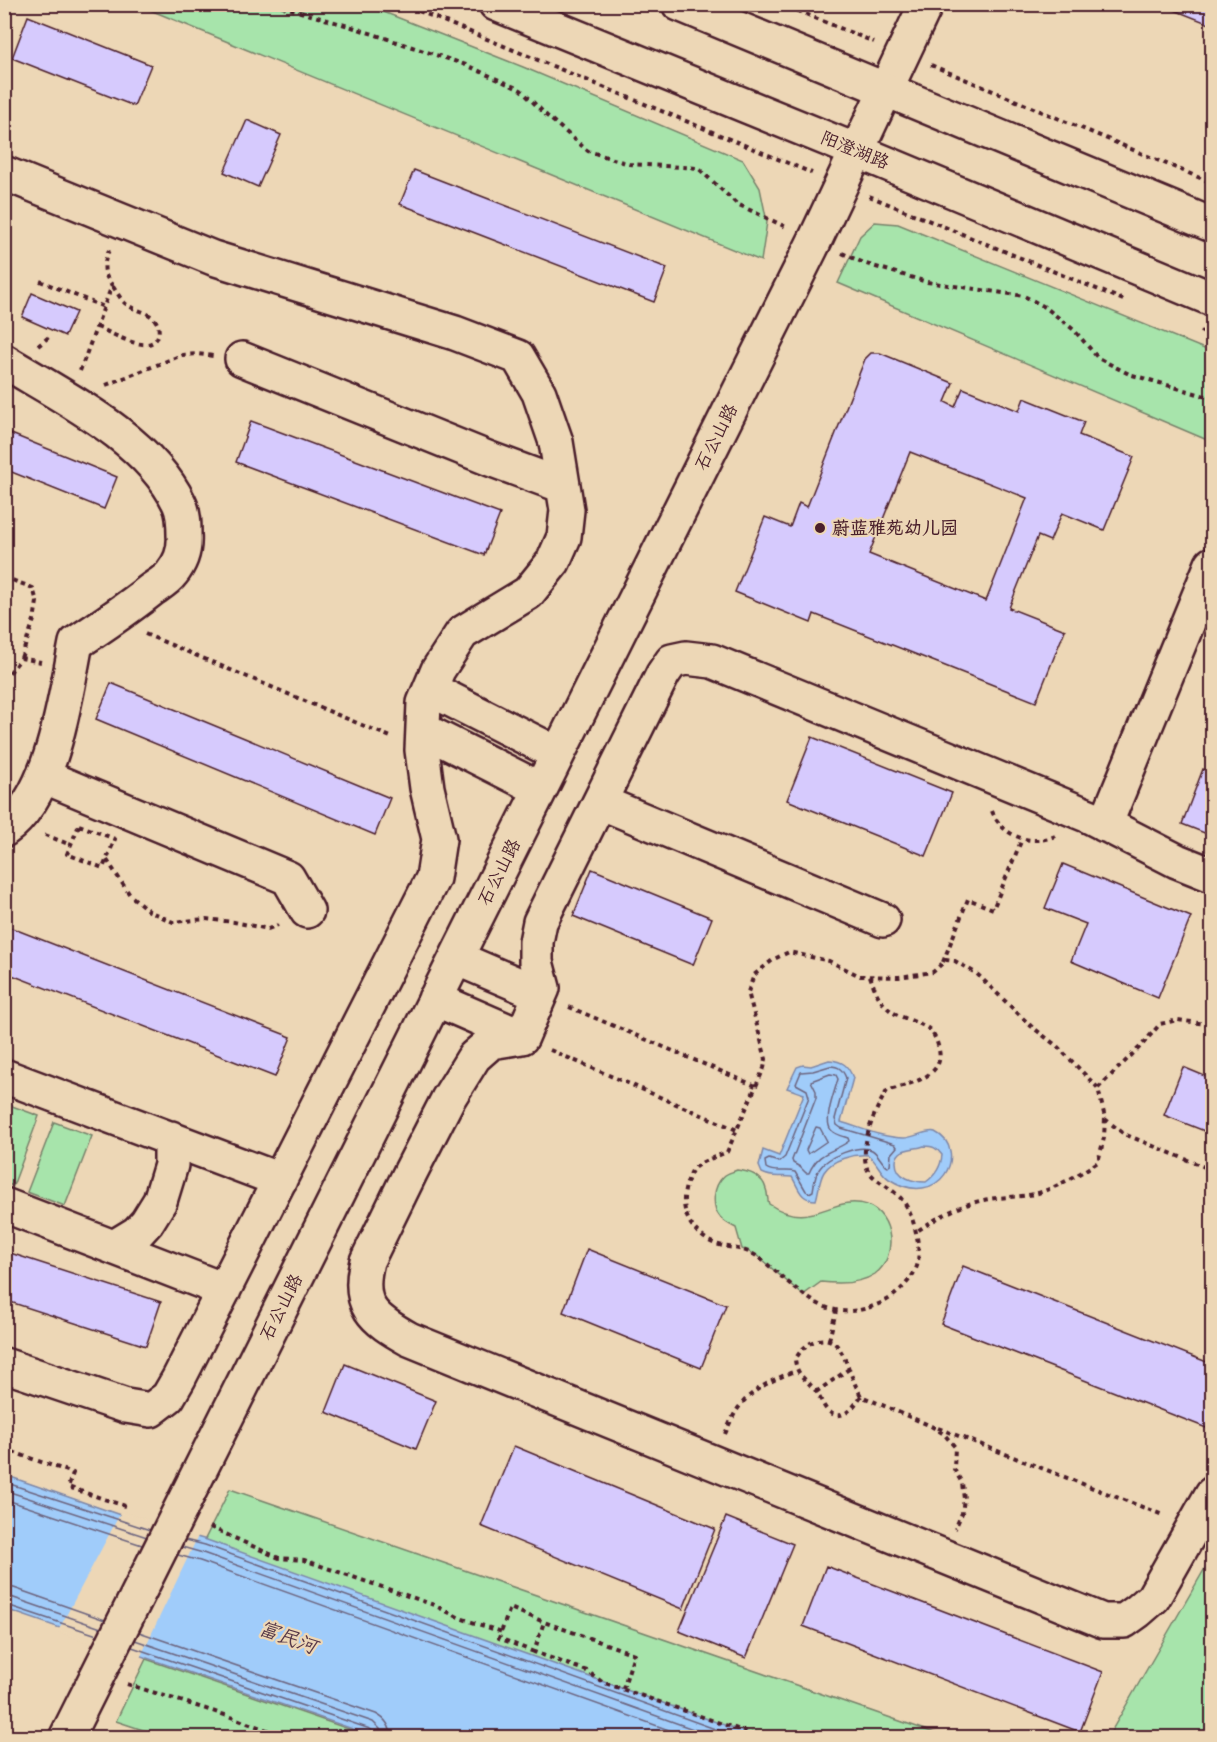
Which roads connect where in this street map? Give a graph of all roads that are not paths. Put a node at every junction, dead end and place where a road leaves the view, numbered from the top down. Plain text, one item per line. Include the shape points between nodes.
1 (496, 4) edge
2 (679, 4) edge
3 (926, 4) edge
4 (886, 90) junction
5 (857, 151) junction
6 (4, 173) edge
7 (1212, 225) edge
8 (1212, 299) edge
9 (242, 359) road end
10 (4, 361) edge
11 (563, 486) junction
12 (1212, 564) edge
13 (1205, 603) edge
14 (430, 689) junction
15 (423, 740) junction
16 (558, 754) junction
17 (43, 776) junction
18 (540, 789) junction
19 (600, 802) junction
20 (1105, 825) junction
21 (4, 830) edge
22 (1212, 875) edge
23 (307, 911) road end
24 (884, 920) dead end
25 (456, 958) junction
26 (540, 994) junction
27 (435, 999) junction
28 (522, 1037) junction
29 (4, 1076) edge
30 (171, 1138) junction
31 (280, 1180) junction
32 (4, 1205) edge
33 (114, 1247) junction
34 (224, 1290) junction
35 (4, 1365) edge
36 (1212, 1494) edge
37 (66, 1737) edge

1 - 5 street, 阳澄湖路
2 - 4 street
3 - 4 street, 石公山路
4 - 5 street, 石公山路
4 - 7 street
5 - 8 street, 阳澄湖路
5 - 16 street, 石公山路
6 - 11 street via 213,258 455,333 518,357 539,393 556,442
9 - 11 street
10 - 17 street via 90,413 132,444 160,472 180,504 184,522 183,551 172,574 76,643 60,728
11 - 14 street via 567,510 564,537 554,562 528,593 462,633
12 - 13 street
13 - 20 street
14 - 15 street via 424,703
14 - 16 street
15 - 18 street
15 - 31 street via 427,788 439,839 433,878
16 - 18 street, 石公山路
17 - 21 street via 14,824
17 - 23 street via 288,878
18 - 25 street, 石公山路
19 - 20 street via 663,674 672,661 686,658 712,661
19 - 24 street
19 - 26 street via 540,922 536,962 543,988
20 - 22 street
25 - 26 street
25 - 27 street, 石公山路
26 - 28 street
27 - 28 street
27 - 37 street, 石公山路
28 - 36 street via 491,1042 474,1057 448,1099 367,1261 363,1276 365,1297 370,1311 384,1325 409,1339 1103,1621 1124,1621 1153,1598
29 - 30 street
30 - 31 street
30 - 33 street via 171,1165 160,1201 137,1233
31 - 34 street
32 - 33 street
33 - 34 street
34 - 35 street via 180,1378 168,1397 151,1410 126,1406

